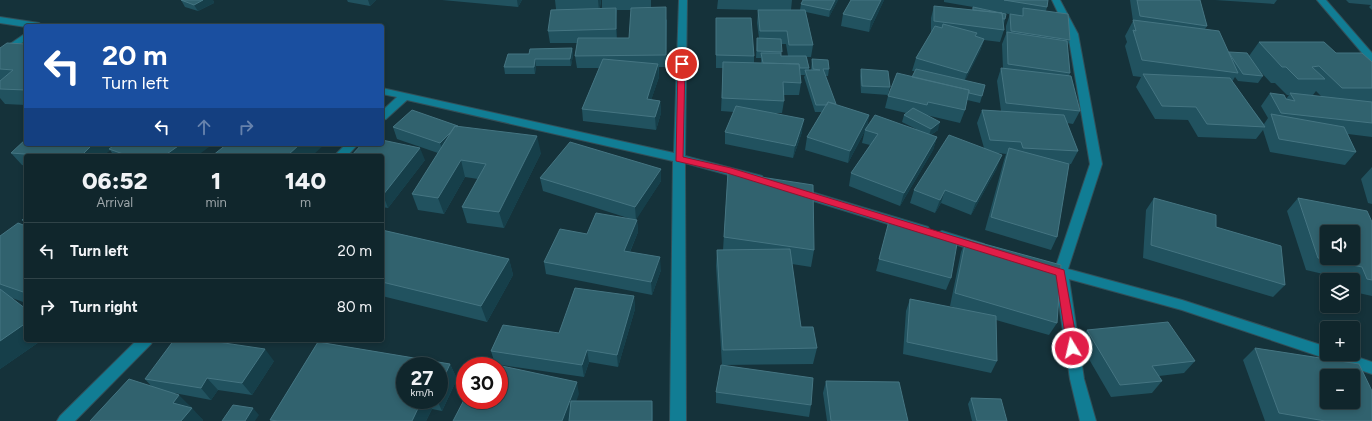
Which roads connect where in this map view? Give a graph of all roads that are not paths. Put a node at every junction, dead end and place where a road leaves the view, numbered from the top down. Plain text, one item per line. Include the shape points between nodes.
1 (683, 0) edge
2 (1056, 0) edge
3 (1320, 0) edge
4 (0, 20) edge
5 (26, 24) edge
6 (24, 37) edge
7 (0, 55) edge
8 (1372, 59) edge
9 (384, 91) edge
10 (405, 96) junction
11 (384, 115) edge
12 (351, 146) edge
13 (342, 154) edge
14 (679, 159) junction
15 (766, 182) edge
16 (788, 189) edge
17 (992, 251) edge
18 (1030, 263) edge
19 (1060, 272) junction
20 (144, 342) edge
21 (1320, 351) edge
22 (1351, 361) edge
23 (1372, 368) edge
24 (65, 421) edge
25 (678, 421) edge
26 (1088, 421) edge

1 - 14 street
2 - 19 street via 1073,34 1096,164
3 - 8 street
4 - 5 street
6 - 7 street
9 - 10 street
10 - 11 street
10 - 14 street
12 - 13 street
14 - 15 street
14 - 25 street
16 - 17 street
18 - 19 street
19 - 21 street via 1182,305
19 - 26 street via 1077,379
20 - 24 street
22 - 23 street

